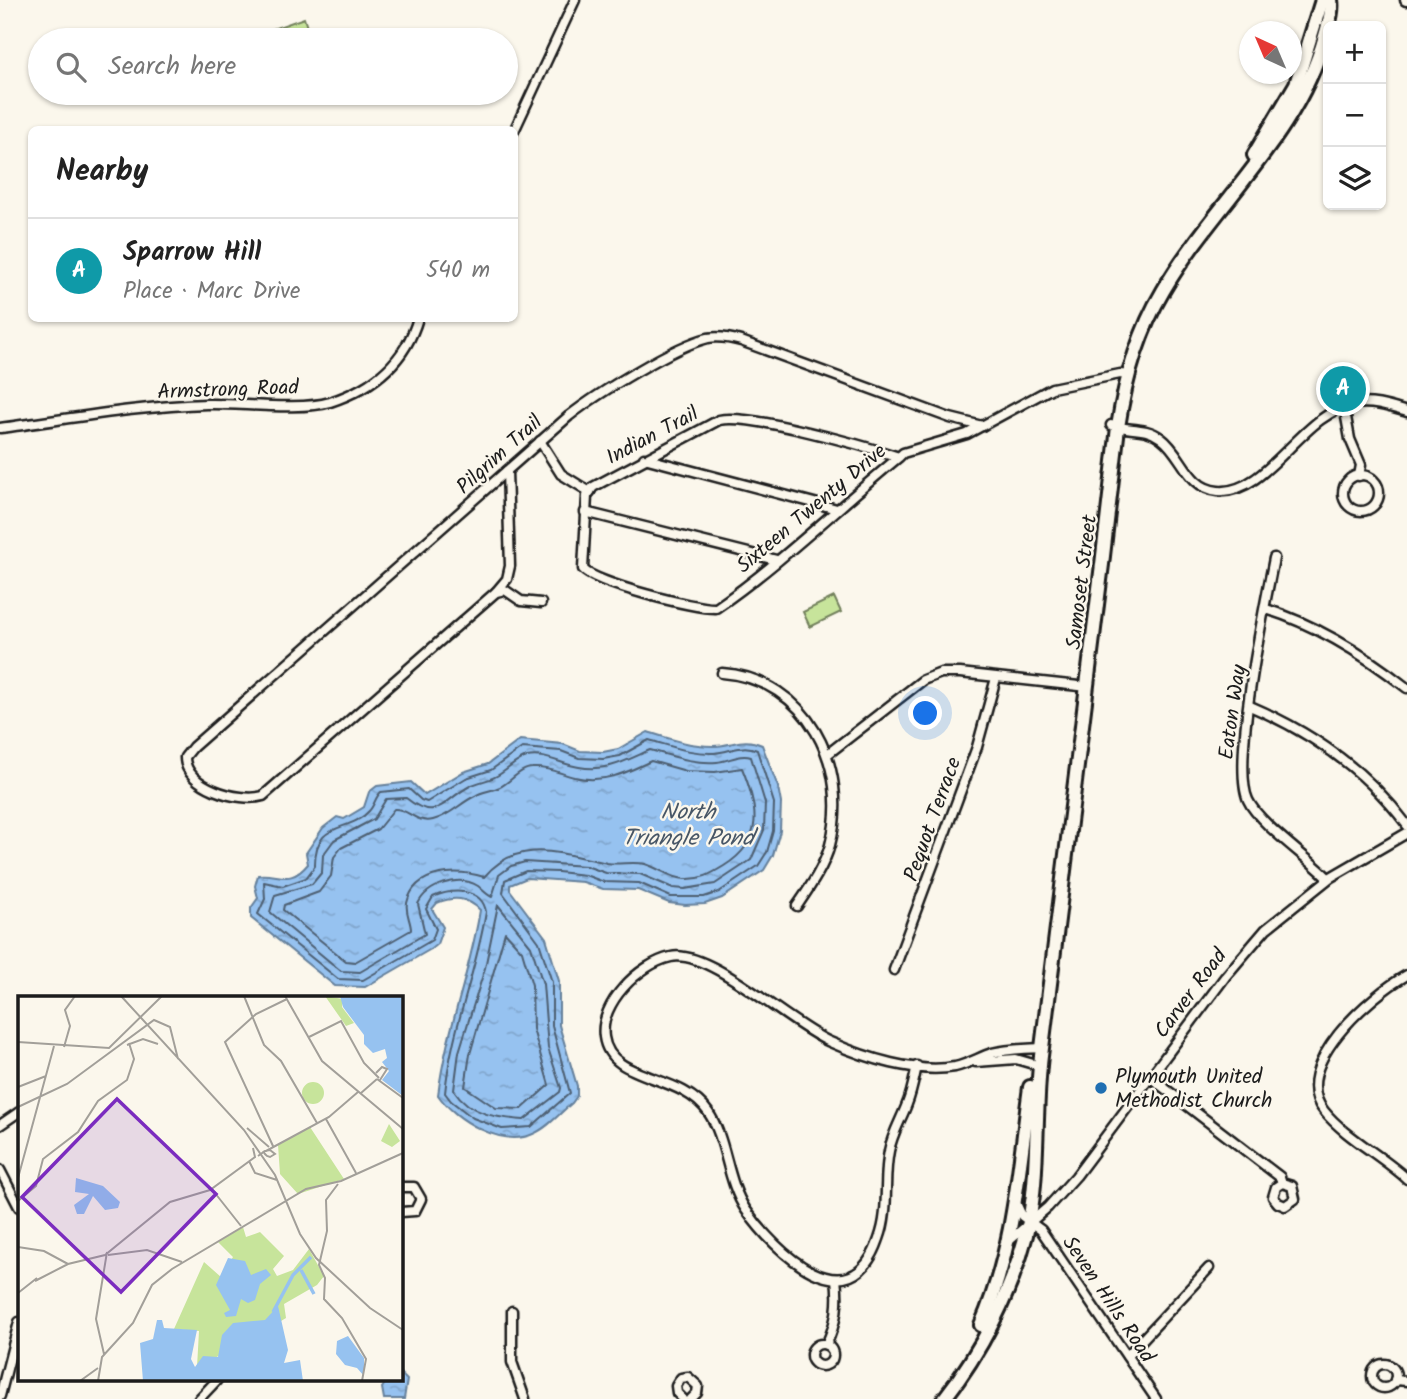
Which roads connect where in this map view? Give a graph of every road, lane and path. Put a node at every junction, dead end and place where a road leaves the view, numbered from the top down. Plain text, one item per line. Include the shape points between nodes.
1 (575, 0) edge
2 (1322, 0) edge
3 (1331, 0) edge
4 (516, 126) edge
5 (417, 322) edge
6 (1124, 375) junction
7 (1344, 406) junction
8 (1407, 412) edge
9 (982, 426) junction
10 (1114, 426) junction
11 (0, 428) edge
12 (540, 440) junction
13 (899, 457) junction
14 (644, 458) junction
15 (507, 471) junction
16 (1359, 475) junction
17 (590, 492) junction
18 (837, 509) junction
19 (586, 512) junction
20 (1275, 558) dead end
21 (776, 560) junction
22 (496, 592) junction
23 (541, 603) dead end
24 (1266, 609) junction
25 (722, 673) dead end
26 (996, 678) junction
27 (1084, 686) junction
28 (1407, 688) edge
29 (1250, 706) junction
30 (829, 753) junction
31 (1407, 825) edge
32 (1407, 833) edge
33 (1328, 878) junction
34 (797, 906) dead end
35 (894, 970) dead end
36 (1407, 975) edge
37 (1037, 1056) junction
38 (966, 1063) junction
39 (917, 1066) junction
40 (1150, 1077) junction
41 (18, 1113) edge
42 (0, 1125) edge
43 (0, 1170) edge
44 (1407, 1179) edge
45 (1283, 1183) dead end
46 (402, 1187) edge
47 (1016, 1203) junction
48 (18, 1205) edge
49 (402, 1212) edge
50 (1029, 1223) junction
51 (1009, 1241) junction
52 (1209, 1268) dead end
53 (836, 1279) junction
54 (512, 1311) dead end
55 (18, 1326) edge
56 (827, 1345) dead end
57 (1127, 1356) junction
58 (1395, 1380) dead end
59 (1407, 1381) edge
60 (215, 1382) edge
61 (2, 1398) edge
62 (694, 1398) edge
63 (199, 1399) edge
64 (525, 1399) edge
65 (683, 1399) edge
66 (934, 1399) edge
67 (944, 1399) edge
68 (1156, 1399) edge

1 - 4 street
2 - 6 highway, Samoset Street via 1308,53 1281,115 1162,279 1136,329
3 - 6 highway, Samoset Street via 1319,57 1302,96 1270,147 1164,289
5 - 11 street, Armstrong Road via 412,340 387,373 326,403 204,404
6 - 9 street, Sixteen Twenty Drive via 1044,391
6 - 10 highway, Samoset Street
7 - 8 street via 1373,403
7 - 10 street via 1319,420 1246,484 1222,491 1197,483 1157,435
7 - 16 street via 1361,465
9 - 12 street, Pilgrim Trail via 751,344 718,337 687,347 603,393
9 - 13 street, Sixteen Twenty Drive
10 - 27 highway, Samoset Street
12 - 15 street, Pilgrim Trail
12 - 17 street via 561,474
13 - 14 street, Indian Trail via 792,429 726,418
13 - 18 street, Sixteen Twenty Drive
14 - 17 street, Indian Trail
14 - 18 street
15 - 22 street via 510,566 507,579
15 - 22 street, Pilgrim Trail via 185,757 188,768 208,786 257,797 285,779
16 - 16 street via 1372,480 1378,492 1374,505 1362,511 1351,508 1343,495 1349,480
17 - 19 street
18 - 21 street, Sixteen Twenty Drive
19 - 21 street
19 - 21 street, Sixteen Twenty Drive via 583,569 608,584 716,608
20 - 24 street, Eaton Way
22 - 23 street via 505,590 521,601
24 - 28 street via 1326,635
24 - 29 street, Eaton Way
25 - 30 street via 751,679 782,696 811,725
26 - 27 street
26 - 30 street via 953,673 929,677
26 - 35 street, Pequot Terrace via 977,747
27 - 37 highway, Samoset Street
29 - 31 street via 1334,753 1365,778
29 - 33 street, Eaton Way via 1241,773 1248,802
30 - 34 street via 832,833 822,866
32 - 33 street, Carver Road
33 - 40 street, Carver Road via 1253,943
36 - 44 street via 1355,1017 1322,1058 1314,1085 1316,1098 1328,1116
37 - 38 street
37 - 38 street via 994,1053
37 - 47 highway, Samoset Street
37 - 50 highway, Samoset Street
38 - 39 street
39 - 53 street via 888,1153 886,1208 879,1239 860,1267
39 - 53 street via 824,1040 690,956 666,958 648,968 622,991 606,1014 605,1040 617,1061 684,1089 708,1112 739,1198 771,1241 805,1269
40 - 45 street
40 - 50 street, Carver Road via 1076,1176
41 - 42 street
43 - 48 street
46 - 49 street via 415,1187 421,1202 413,1212
47 - 50 street, Seven Hills Road
47 - 51 highway
50 - 51 street
50 - 57 street, Seven Hills Road via 1041,1230
50 - 67 highway via 1000,1304 974,1356
51 - 66 highway via 979,1329
52 - 57 street
53 - 56 street via 837,1310
54 - 64 street via 512,1362
55 - 61 street
57 - 68 street, Seven Hills Road
58 - 59 street
60 - 63 street
62 - 65 street via 698,1383 685,1377 675,1388

